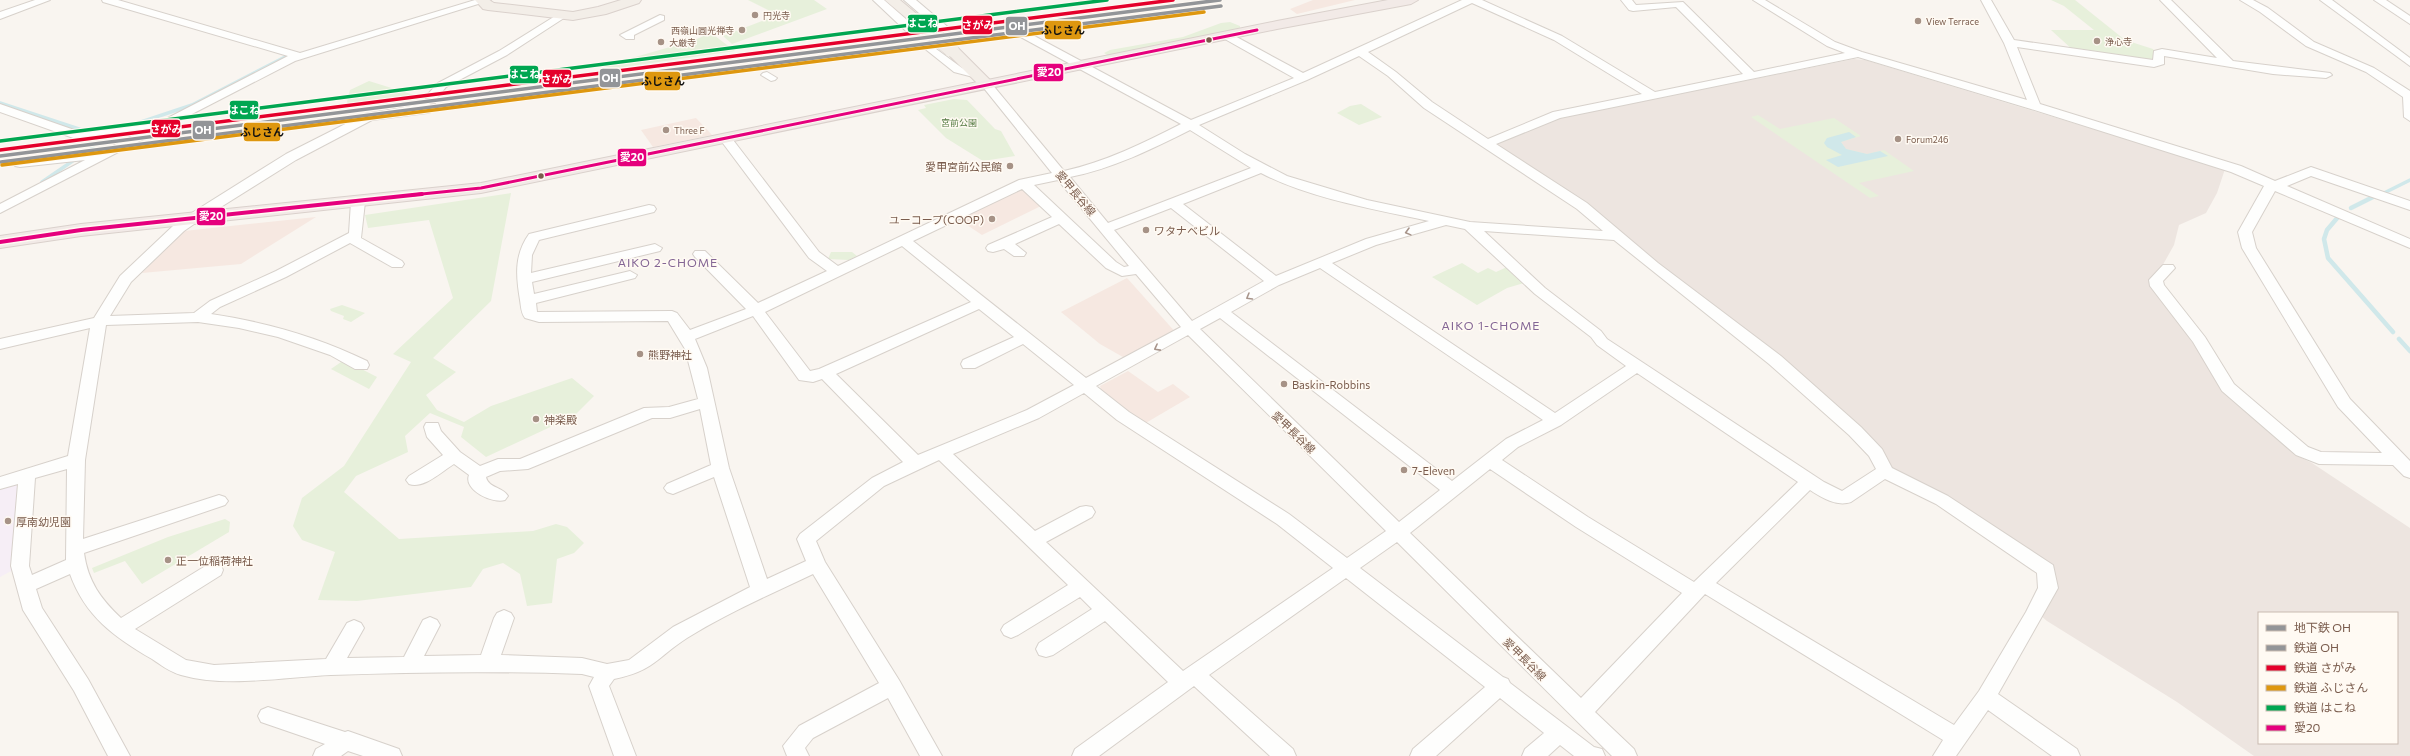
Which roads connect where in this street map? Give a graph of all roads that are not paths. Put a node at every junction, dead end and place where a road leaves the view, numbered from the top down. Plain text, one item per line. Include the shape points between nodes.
1 (45, 0) edge
2 (107, 0) edge
3 (634, 0) edge
4 (878, 0) edge
5 (892, 0) edge
6 (910, 0) edge
7 (1412, 0) edge
8 (1472, 0) edge
9 (1626, 0) edge
10 (1758, 0) edge
11 (1986, 0) edge
12 (2165, 0) edge
13 (2245, 0) edge
14 (2325, 0) edge
15 (2379, 0) edge
16 (483, 1) edge
17 (0, 16) edge
18 (560, 16) junction
19 (660, 18) dead end
20 (2410, 21) edge
21 (1021, 33) dead end
22 (1227, 36) junction
23 (630, 37) dead end
24 (2010, 43) junction
25 (928, 46) dead end
26 (1358, 51) junction
27 (1858, 54) junction
28 (300, 56) junction
29 (2410, 63) edge
30 (2229, 64) junction
31 (1082, 66) junction
32 (2326, 75) dead end
33 (1752, 76) junction
34 (1303, 78) junction
35 (982, 80) junction
36 (1652, 95) junction
37 (2409, 96) edge
38 (2035, 106) junction
39 (0, 108) edge
40 (2410, 117) edge
41 (1191, 124) junction
42 (159, 127) junction
43 (726, 139) junction
44 (1486, 144) junction
45 (97, 159) junction
46 (20, 163) dead end
47 (1260, 169) junction
48 (1061, 176) junction
49 (1024, 183) junction
50 (2275, 185) junction
51 (358, 202) junction
52 (1172, 202) junction
53 (2410, 206) edge
54 (0, 209) edge
55 (649, 209) dead end
56 (1061, 218) junction
57 (192, 219) junction
58 (1445, 221) junction
59 (1470, 226) junction
60 (1105, 229) junction
61 (1620, 236) junction
62 (351, 238) junction
63 (903, 240) junction
64 (0, 242) edge
65 (2410, 244) edge
66 (656, 248) dead end
67 (1019, 253) dead end
68 (700, 254) dead end
69 (396, 260) dead end
70 (1321, 262) junction
71 (2168, 268) dead end
72 (1139, 269) junction
73 (837, 272) junction
74 (630, 275) dead end
75 (526, 279) junction
76 (1274, 282) junction
77 (529, 300) junction
78 (982, 302) junction
79 (756, 310) junction
80 (1222, 312) junction
81 (198, 317) junction
82 (99, 321) junction
83 (1191, 330) junction
84 (688, 336) junction
85 (1026, 338) junction
86 (0, 344) edge
87 (969, 364) dead end
88 (361, 365) dead end
89 (1637, 366) junction
90 (825, 373) junction
91 (1087, 386) junction
92 (705, 402) junction
93 (1555, 421) junction
94 (432, 427) dead end
95 (942, 453) junction
96 (454, 456) junction
97 (2396, 459) junction
98 (76, 460) junction
99 (1489, 460) junction
100 (915, 463) junction
101 (720, 468) junction
102 (1886, 472) junction
103 (2410, 472) edge
104 (480, 473) junction
105 (27, 475) junction
106 (415, 480) dead end
107 (1809, 481) junction
108 (0, 483) edge
109 (673, 488) dead end
110 (1452, 490) junction
111 (499, 496) dead end
112 (219, 501) dead end
113 (1086, 512) dead end
114 (1397, 533) junction
115 (1034, 540) junction
116 (75, 557) junction
117 (817, 564) junction
118 (1346, 568) junction
119 (214, 570) dead end
120 (26, 585) junction
121 (1082, 586) junction
122 (1699, 588) junction
123 (760, 590) junction
124 (1106, 610) junction
125 (504, 618) dead end
126 (430, 624) dead end
127 (1023, 625) dead end
128 (354, 628) dead end
129 (120, 629) junction
130 (1055, 647) dead end
131 (488, 663) junction
132 (410, 664) junction
133 (332, 667) junction
134 (607, 672) junction
135 (1188, 679) junction
136 (1501, 685) junction
137 (892, 686) junction
138 (1986, 697) junction
139 (1580, 713) junction
140 (268, 716) dead end
141 (1560, 732) junction
142 (1958, 738) junction
143 (348, 740) junction
144 (1617, 754) edge
145 (119, 756) edge
146 (324, 756) edge
147 (391, 756) edge
148 (625, 756) edge
149 (798, 756) edge
150 (931, 756) edge
151 (1083, 756) edge
152 (1285, 756) edge
153 (1421, 756) edge
154 (1533, 756) edge
155 (1594, 756) edge
156 (1944, 756) edge
157 (2069, 756) edge

1 - 17 street
2 - 28 street
3 - 18 main road via 588,14
4 - 6 street via 912,31 944,28
5 - 35 main road, bridge via 924,25
7 - 22 highway
8 - 26 street
8 - 36 street via 1558,38
9 - 33 street via 1632,8 1679,4
10 - 27 street via 1831,44
11 - 24 street
12 - 30 street
13 - 37 street via 2264,10 2310,44 2370,70
14 - 29 street
15 - 20 street
16 - 18 main road via 494,7
16 - 28 street
18 - 57 street via 503,53 442,85 427,109 369,117 291,157
19 - 23 street via 626,35
21 - 31 street
22 - 31 highway
22 - 34 street
24 - 30 street via 2154,64 2160,62 2158,53 2162,52
24 - 38 street
25 - 35 street via 958,70
26 - 34 street
26 - 44 street via 1392,74 1428,105
27 - 33 street
27 - 38 street
28 - 42 street
30 - 32 street via 2274,72
31 - 35 highway
31 - 41 street
33 - 36 street
34 - 41 street
35 - 43 highway
35 - 48 street, 愛甲長谷線
36 - 44 street via 1557,115
37 - 40 street
38 - 50 street via 2194,154
39 - 42 street via 79,136 140,126
41 - 47 street
41 - 48 street via 1144,148
42 - 45 street
43 - 51 highway via 481,188
43 - 73 street via 814,255
44 - 61 street via 1582,206
45 - 46 street via 81,155
45 - 54 street
47 - 52 street
47 - 58 street via 1332,195
48 - 49 street
48 - 60 street, 愛甲長谷線
49 - 56 street
49 - 63 street
50 - 53 street via 2311,171
50 - 65 street
50 - 97 street via 2268,189 2245,232 2246,240 2344,402
51 - 57 highway
51 - 62 street via 356,232
52 - 60 street
52 - 76 street
55 - 75 street via 534,237 526,249 523,262
56 - 67 street via 999,246
56 - 72 street via 1111,265 1122,272
57 - 64 highway via 81,230
57 - 82 street via 125,279
58 - 59 street
58 -> 70 street via 1371,242
59 - 61 street
59 - 89 street via 1540,291 1596,334 1602,342
60 - 72 street, 愛甲長谷線
61 - 102 street via 1653,266 1775,360 1855,431 1876,453
62 - 69 street
62 - 81 street via 215,304
63 - 73 street
63 - 78 street
66 - 75 street via 606,256
68 - 79 street via 721,267
70 - 76 street
70 - 93 street
71 - 97 street via 2156,280 2157,286 2200,340 2228,387 2302,451 2319,458
72 - 83 street, 愛甲長谷線
73 - 79 street
74 - 77 street
75 - 77 street
76 -> 80 street
77 - 84 street via 530,315 539,317 672,316
78 - 85 street
78 - 90 street
79 - 84 street
79 - 90 street via 805,376 813,377
80 - 83 street
80 - 110 street
81 - 82 street
81 - 88 street via 239,323 284,334 336,352
82 - 86 street
82 - 98 street
83 -> 91 street
83 - 114 street, 愛甲長谷線
84 - 92 street via 702,376
85 - 87 street
85 - 91 street
89 - 93 street
89 - 107 street via 1752,440
90 - 100 street
91 - 95 street via 1033,414
91 - 118 street via 1123,416 1283,519
92 - 101 street
92 - 104 street via 670,413 650,412 522,465 498,465
93 - 99 street via 1512,444
94 - 96 street via 433,433
95 - 100 street
95 - 115 street
96 - 104 street
96 - 106 street
97 - 103 street
98 - 105 street
98 - 116 street
99 - 110 street
99 - 122 street via 1582,522
100 - 117 street via 878,482 806,539
101 - 109 street
101 - 123 street
102 - 107 street via 1845,498 1839,498
102 - 138 street via 1942,500 2046,570 2048,588
104 - 111 street via 477,478 480,486 492,495
105 - 108 street
105 - 120 street via 20,566
107 - 122 street
110 - 114 street
112 - 116 street
113 - 115 street
114 - 118 street
114 - 139 street, 愛甲長谷線
115 - 121 street
116 - 120 street
116 - 129 street via 83,583 96,605
117 - 123 street
117 - 137 street
118 - 135 street
118 - 136 street
119 - 129 street
120 - 145 street via 37,617 81,685
121 - 124 street
121 - 127 street
122 - 139 street
122 - 142 street
123 - 134 street via 680,633 633,667
124 - 130 street
124 - 135 street
125 - 131 street
126 - 132 street
128 - 133 street
129 - 133 street via 182,667 214,673
131 - 132 street
131 - 134 street via 582,666
132 - 133 street
134 - 148 street via 599,686
135 - 151 street
135 - 152 street
136 - 141 street
136 - 153 street
137 - 149 street via 806,732 794,746
137 - 150 street
138 - 142 street
138 - 157 street
139 - 144 street, 愛甲長谷線
140 - 143 street
141 - 154 street
141 - 155 street via 1590,756
142 - 156 street
143 - 146 street
143 - 147 street

